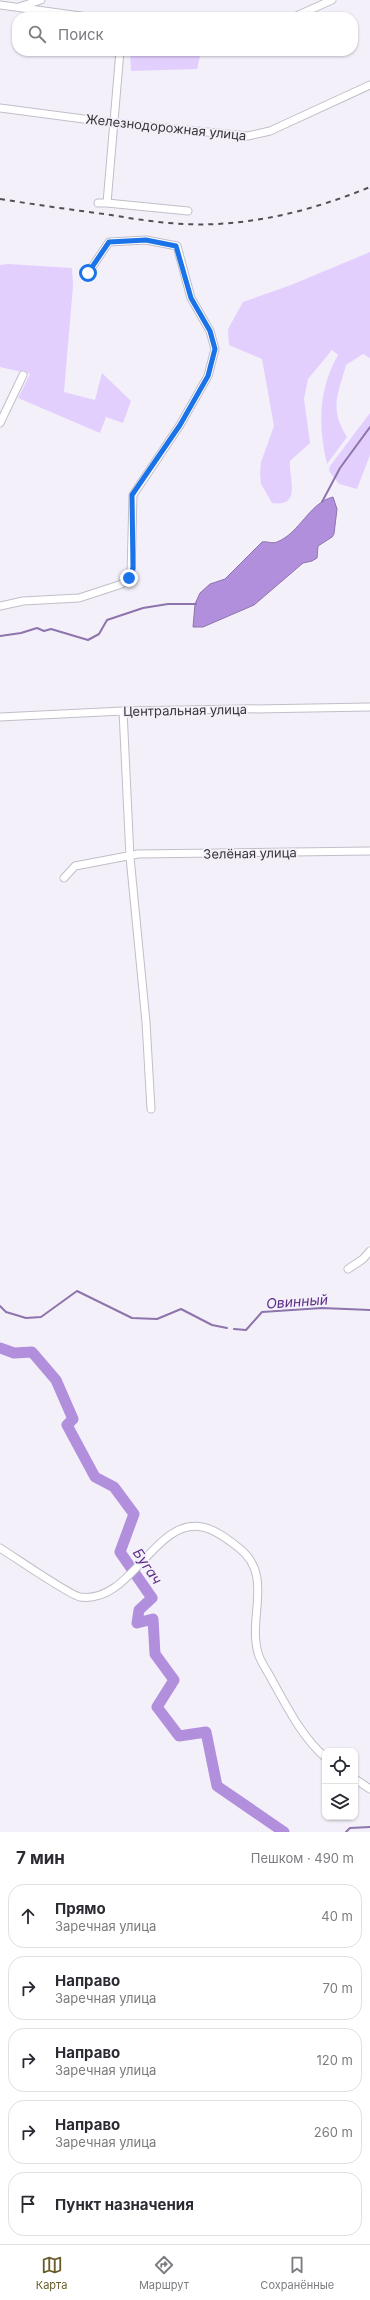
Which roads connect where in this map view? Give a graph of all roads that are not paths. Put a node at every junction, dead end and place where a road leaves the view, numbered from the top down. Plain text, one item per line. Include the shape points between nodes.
1 (41, 0) edge
2 (332, 0) edge
3 (0, 5) edge
4 (16, 8) junction
5 (48, 12) edge
6 (305, 12) edge
7 (120, 56) edge
8 (370, 84) edge
9 (0, 108) edge
10 (114, 123) junction
11 (98, 203) dead end
12 (107, 203) junction
13 (188, 212) dead end
14 (88, 273) dead end
15 (23, 375) dead end
16 (0, 423) edge
17 (0, 606) edge
18 (370, 707) edge
19 (123, 711) junction
20 (0, 717) edge
21 (370, 851) edge
22 (130, 857) junction
23 (64, 878) dead end
24 (150, 1109) dead end
25 (370, 1251) edge
26 (348, 1269) dead end
27 (0, 1548) edge
28 (322, 1754) edge
29 (358, 1781) edge
30 (370, 1789) edge

1 - 4 street
2 - 6 street
3 - 4 street
4 - 5 street
7 - 10 street
8 - 10 street, Железнодорожная улица via 270,131 253,135
9 - 10 street, Железнодорожная улица
10 - 12 street
11 - 12 street
12 - 13 street
14 - 17 street via 109,242 146,240 176,246 191,298 210,331 215,349 214,356 208,376 180,425 132,495 133,568 126,581 79,598 23,601
15 - 16 street
18 - 19 street, Центральная улица
19 - 20 street, Центральная улица
19 - 22 street
21 - 22 street, Зелёная улица via 138,854
22 - 23 street, Зелёная улица via 75,866
22 - 24 street via 146,1022
25 - 26 street
27 - 28 street via 77,1597 93,1598 110,1591 128,1577 142,1561 177,1531 193,1526 206,1528 231,1542 245,1553 254,1565 257,1576 256,1638 259,1656 300,1728
29 - 30 street

